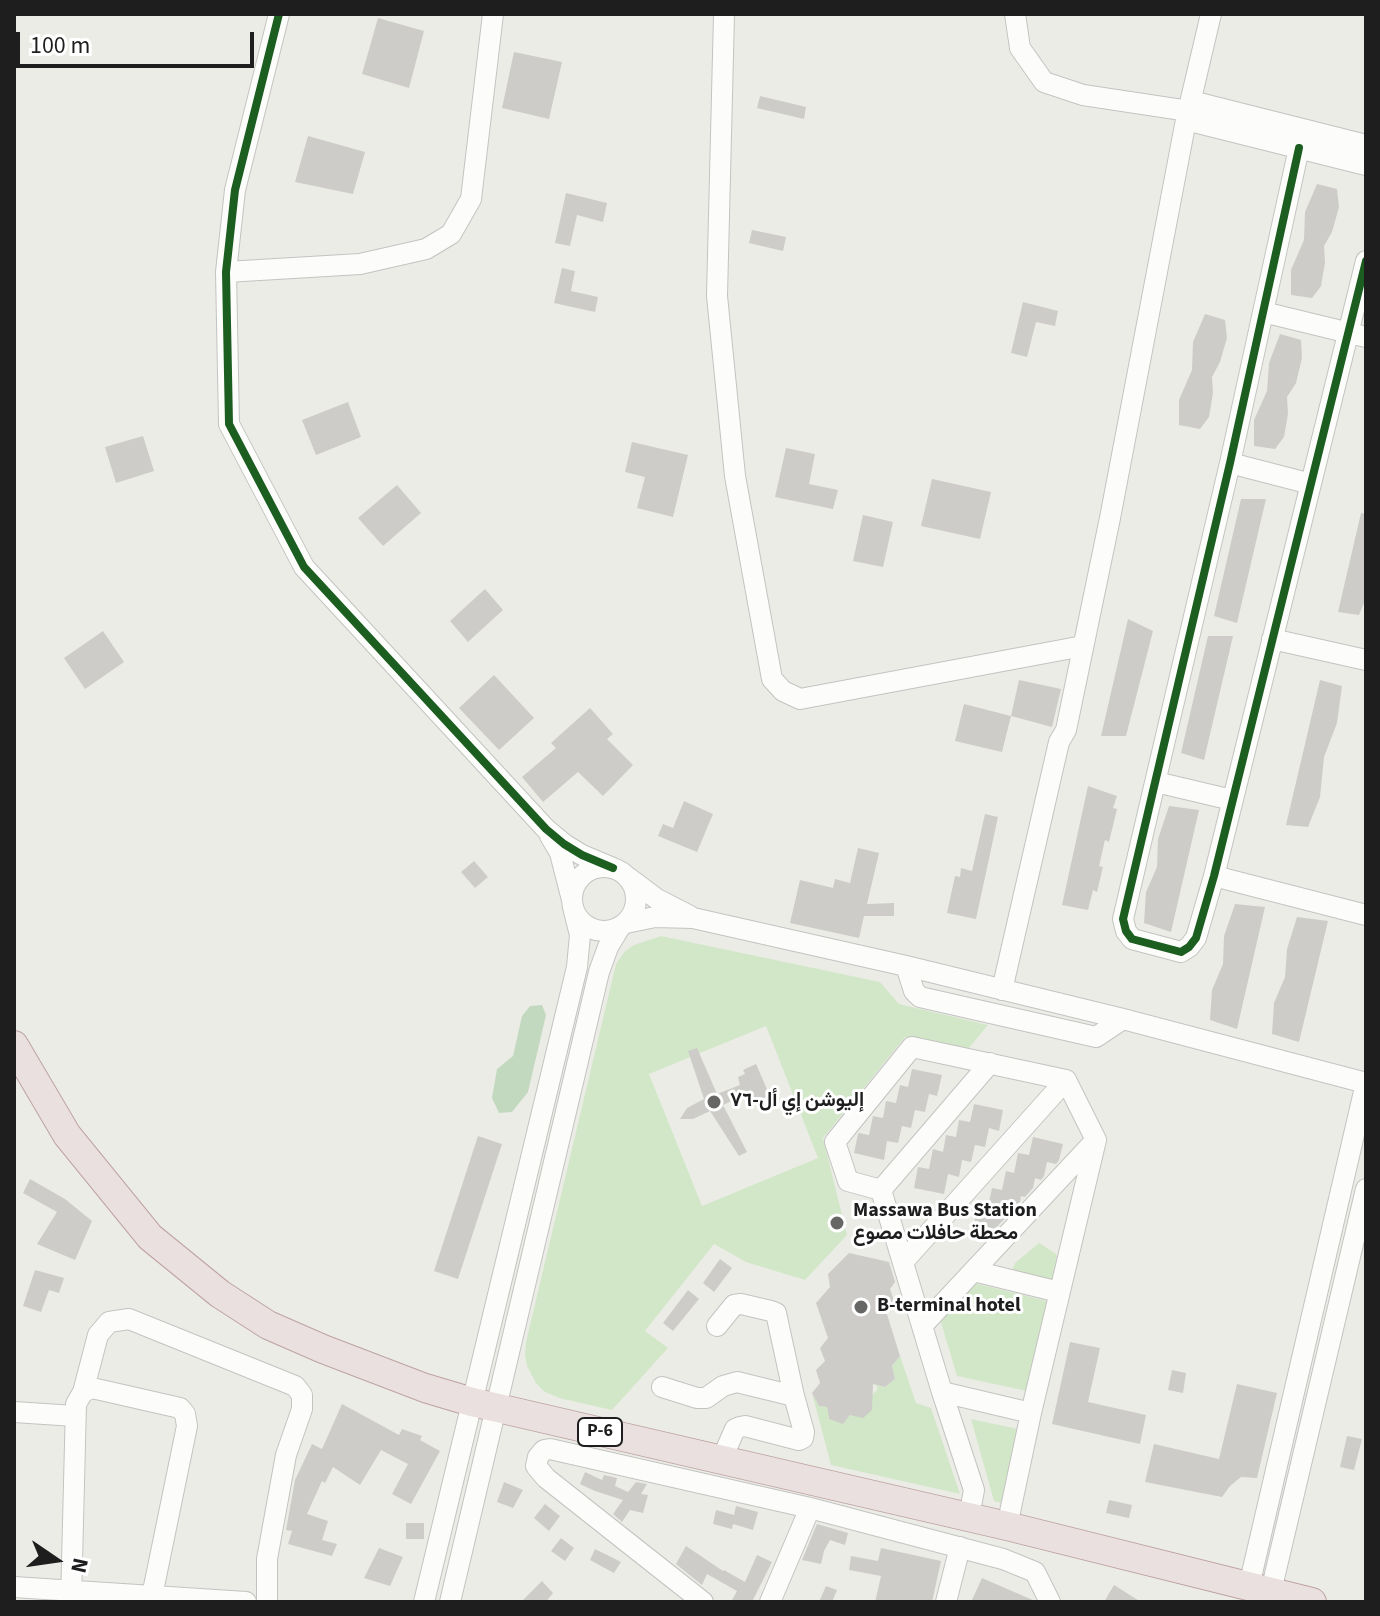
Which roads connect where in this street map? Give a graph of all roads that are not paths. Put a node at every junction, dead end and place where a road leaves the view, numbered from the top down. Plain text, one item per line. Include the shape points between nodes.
1 (279, 14) edge
2 (493, 14) edge
3 (724, 14) edge
4 (1015, 14) edge
5 (1211, 14) edge
6 (1189, 111) junction
7 (1366, 145) edge
8 (1299, 148) junction
9 (1366, 165) edge
10 (1366, 261) edge
11 (226, 272) junction
12 (1263, 312) junction
13 (1357, 336) edge
14 (1230, 463) junction
15 (1311, 484) junction
16 (1272, 639) junction
17 (1083, 646) junction
18 (1366, 660) edge
19 (1156, 782) junction
20 (1232, 800) junction
21 (546, 829) junction
22 (618, 871) junction
23 (1214, 876) junction
24 (573, 903) junction
25 (1366, 915) edge
26 (693, 918) junction
27 (623, 925) junction
28 (906, 966) junction
29 (1002, 990) junction
30 (1123, 1019) junction
31 (14, 1045) edge
32 (990, 1063) junction
33 (1066, 1080) junction
34 (1366, 1083) edge
35 (1096, 1140) junction
36 (1366, 1189) edge
37 (881, 1190) junction
38 (903, 1262) junction
39 (974, 1271) junction
40 (1059, 1292) junction
41 (717, 1326) dead end
42 (922, 1326) junction
43 (662, 1387) dead end
44 (83, 1392) junction
45 (942, 1392) junction
46 (794, 1396) junction
47 (484, 1405) junction
48 (14, 1412) edge
49 (1031, 1413) junction
50 (75, 1416) junction
51 (721, 1461) junction
52 (810, 1508) junction
53 (969, 1517) junction
54 (1007, 1526) junction
55 (960, 1547) junction
56 (14, 1587) edge
57 (1260, 1589) junction
58 (71, 1596) edge
59 (152, 1596) junction
60 (688, 1598) edge
61 (246, 1602) edge
62 (267, 1602) edge
63 (424, 1602) edge
64 (450, 1602) edge
65 (770, 1602) edge
66 (946, 1602) edge
67 (1050, 1602) edge
68 (1312, 1602) edge

1 - 11 street via 235,190
2 - 11 street via 471,199 451,234 426,249 360,264
3 - 17 street via 717,296 735,476 772,679 800,699
4 - 6 street via 1020,48 1044,82 1083,95
5 - 6 street
6 - 7 street
6 - 8 street
6 - 17 street
8 - 9 street
8 - 12 street
10 - 13 street
11 - 21 street via 229,424 304,567
12 - 13 street
12 - 14 street
13 - 15 street
14 - 15 street
14 - 19 street
15 - 16 street
16 - 18 street
16 - 20 street
17 - 29 street
19 - 20 street
19 - 23 street via 1123,919 1126,931 1132,939 1181,952 1189,947
20 - 23 street
21 - 22 street via 582,855
21 - 24 street via 560,853
22 - 24 street via 600,867 582,876
22 - 26 street
22 - 27 street via 633,885 636,898
23 - 25 street
24 - 27 street via 580,920 592,928 606,931
24 - 47 street via 580,935 577,967
26 - 27 street via 655,917
26 - 28 street
27 - 47 street via 599,972
28 - 29 street
28 - 30 street via 920,997 1096,1037
29 - 30 street
30 - 34 street
31 - 47 highway, P-6 via 67,1135 150,1237 220,1294 268,1325 323,1349
32 - 33 street
32 - 37 street
32 - 37 street via 912,1047 835,1142 848,1181
33 - 35 street
33 - 38 street
34 - 57 street
35 - 39 street
35 - 40 street
36 - 57 street
37 - 38 street
38 - 42 street
39 - 40 street
39 - 42 street
40 - 49 street
41 - 46 street via 734,1305 776,1313
42 - 45 street
43 - 46 street via 706,1398 737,1382
44 - 50 street
44 - 59 street via 92,1388 180,1408 185,1414 187,1426
44 - 62 street via 98,1335 109,1322 129,1319 295,1386 302,1395 302,1409 286,1455 267,1559
45 - 49 street
45 - 53 street via 974,1490
46 - 51 street via 803,1438 740,1427
47 - 51 highway, P-6
47 - 63 street
47 - 64 street
48 - 50 street
49 - 54 street
50 - 58 street
51 - 53 highway, P-6
52 - 55 street
52 - 60 street via 544,1450 536,1466 546,1478
52 - 65 street
53 - 54 highway, P-6
54 - 57 highway, P-6
55 - 66 street
55 - 67 street via 1035,1572
56 - 58 street
57 - 68 highway, P-6
58 - 59 street
59 - 61 street

